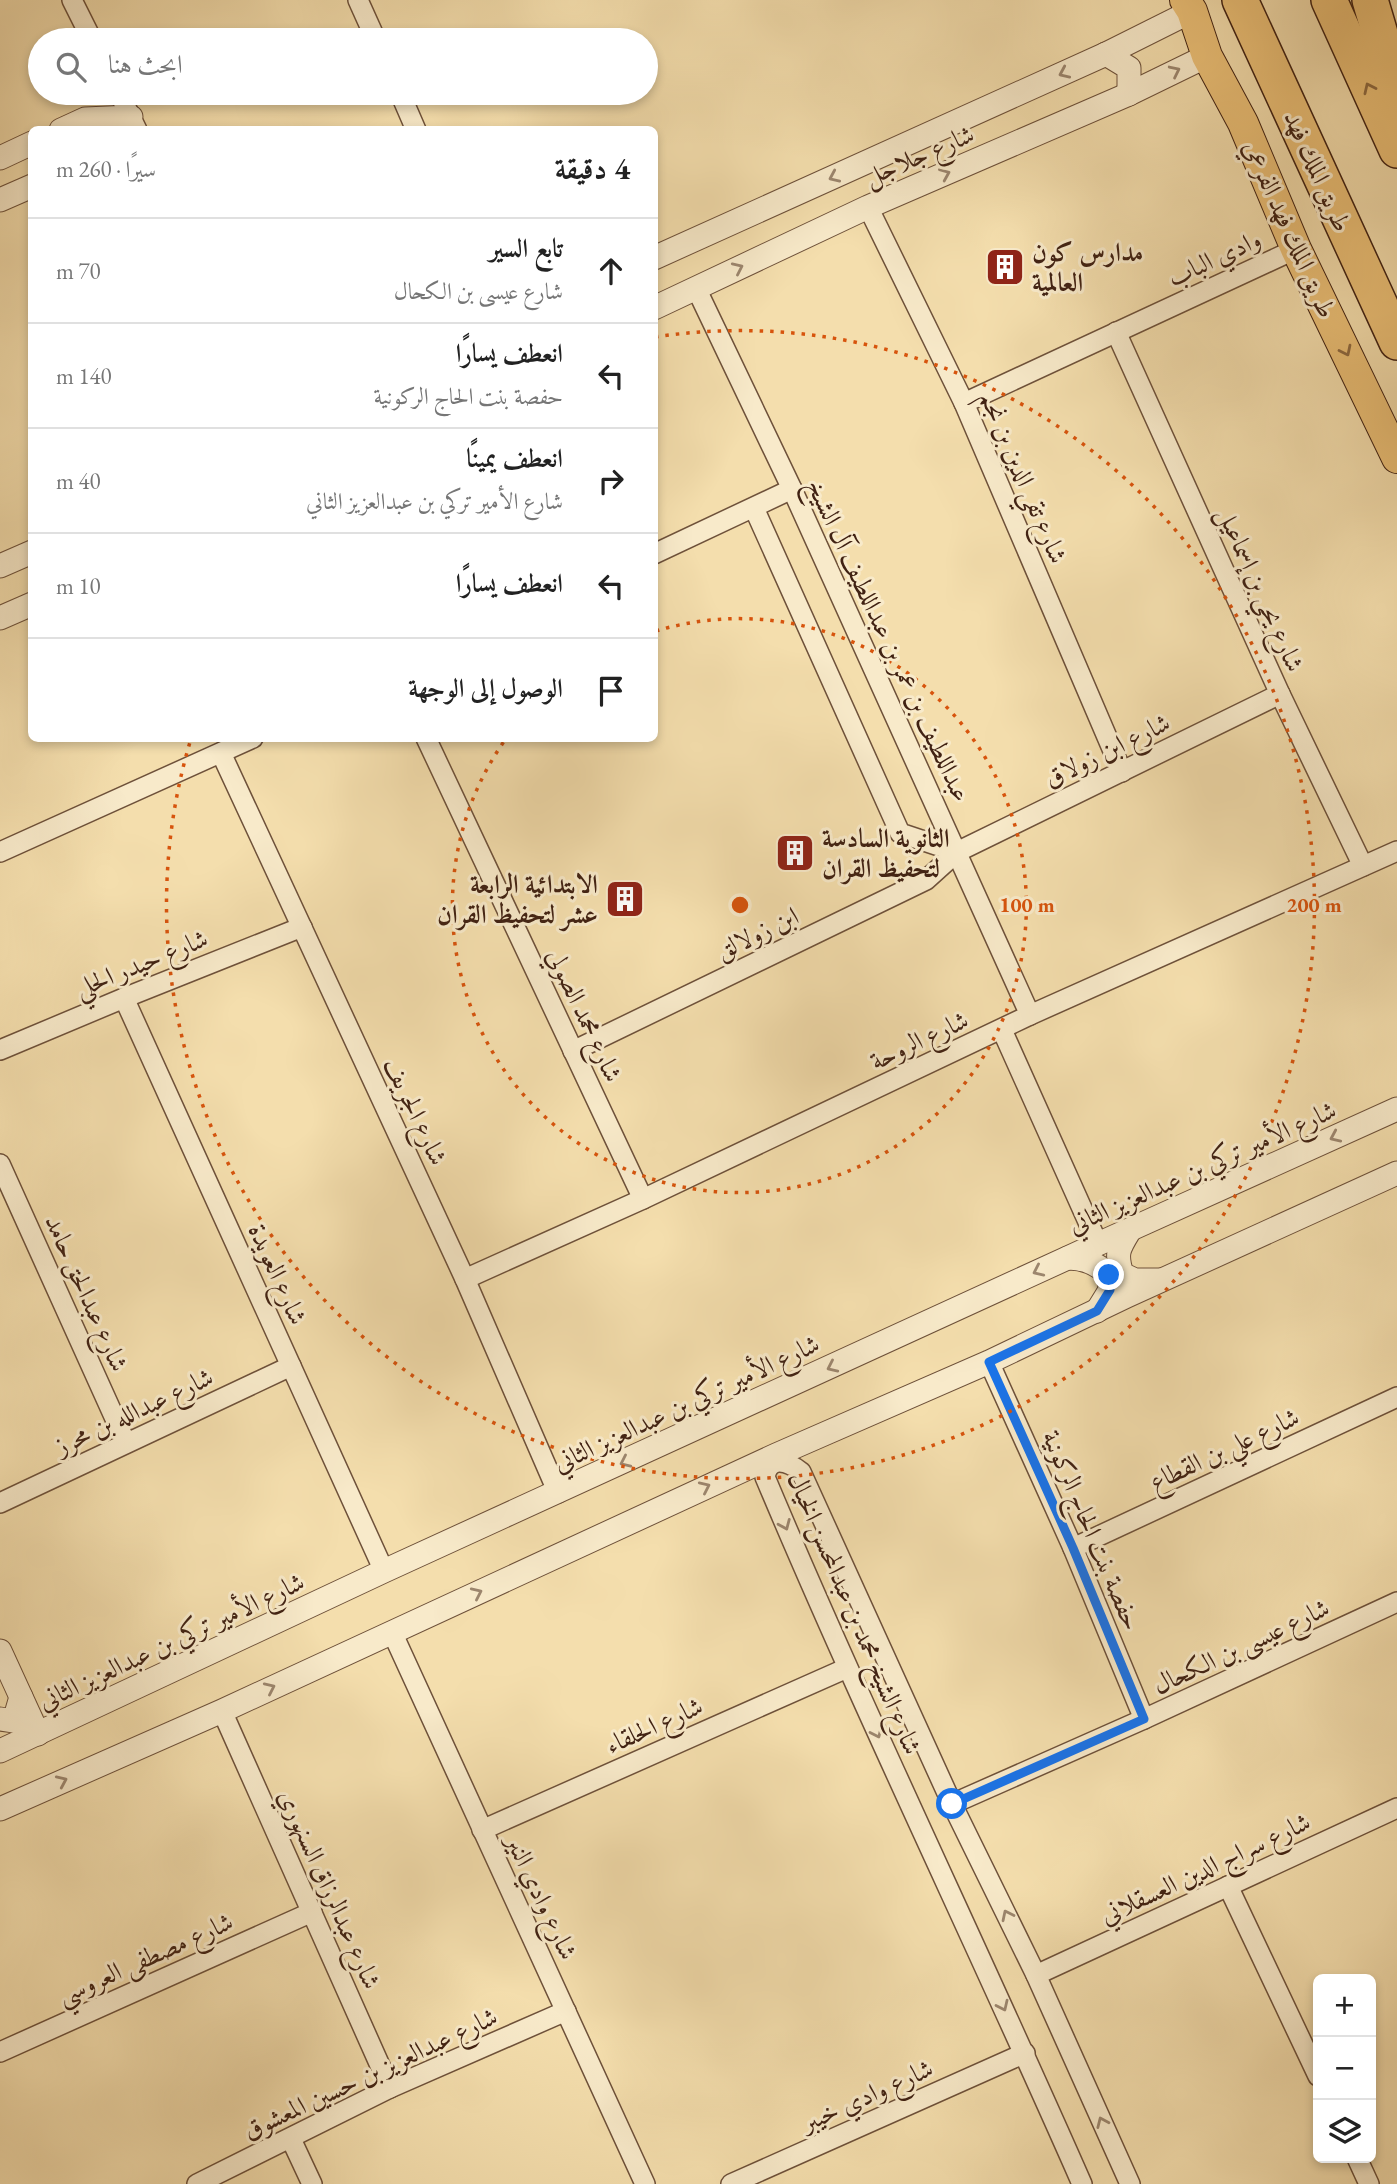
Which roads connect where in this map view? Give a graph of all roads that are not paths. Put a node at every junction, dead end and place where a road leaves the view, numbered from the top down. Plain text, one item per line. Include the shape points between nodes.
1 (72, 0) edge
2 (358, 0) edge
3 (1240, 0) edge
4 (1329, 0) edge
5 (1370, 0) edge
6 (1197, 4) edge
7 (86, 28) edge
8 (371, 28) edge
9 (1106, 54) junction
10 (1207, 56) junction
11 (1397, 90) edge
12 (1129, 94) junction
13 (123, 105) edge
14 (405, 105) edge
15 (130, 125) edge
16 (70, 126) edge
17 (414, 126) edge
18 (28, 145) edge
19 (1397, 150) edge
20 (0, 158) edge
21 (28, 188) edge
22 (0, 200) edge
23 (868, 207) junction
24 (1296, 249) junction
25 (658, 256) edge
26 (1364, 273) junction
27 (696, 288) junction
28 (658, 306) edge
29 (1116, 332) junction
30 (1397, 342) edge
31 (964, 403) junction
32 (1397, 458) edge
33 (792, 489) junction
34 (754, 508) junction
35 (658, 552) edge
36 (28, 554) edge
37 (0, 566) edge
38 (28, 606) edge
39 (0, 618) edge
40 (1280, 694) junction
41 (244, 742) edge
42 (428, 742) edge
43 (221, 753) junction
44 (1122, 772) junction
45 (1397, 851) edge
46 (0, 852) edge
47 (957, 852) junction
48 (1363, 866) junction
49 (302, 927) junction
50 (124, 998) junction
51 (1030, 1015) junction
52 (1002, 1030) junction
53 (0, 1051) edge
54 (573, 1051) junction
55 (1397, 1109) edge
56 (0, 1164) edge
57 (1397, 1173) edge
58 (643, 1199) junction
59 (1130, 1230) junction
60 (1098, 1244) junction
61 (1068, 1258) junction
62 (465, 1279) junction
63 (1162, 1280) junction
64 (1097, 1311) junction
65 (989, 1362) junction
66 (290, 1366) junction
67 (1397, 1397) edge
68 (126, 1443) junction
69 (558, 1493) junction
70 (0, 1503) edge
71 (1073, 1548) junction
72 (384, 1572) junction
73 (1397, 1602) edge
74 (392, 1632) junction
75 (0, 1651) edge
76 (846, 1668) junction
77 (21, 1697) junction
78 (222, 1711) junction
79 (0, 1719) edge
80 (1144, 1719) junction
81 (38, 1734) junction
82 (2, 1745) edge
83 (952, 1804) junction
84 (1397, 1808) edge
85 (0, 1809) edge
86 (482, 1830) junction
87 (1228, 1886) junction
88 (312, 1912) junction
89 (1036, 1975) junction
90 (566, 2011) junction
91 (0, 2052) edge
92 (1025, 2053) junction
93 (1313, 2065) edge
94 (390, 2088) junction
95 (290, 2139) junction
96 (1359, 2163) edge
97 (197, 2184) edge
98 (312, 2184) edge
99 (645, 2184) edge
100 (731, 2184) edge
101 (1082, 2184) edge
102 (1130, 2184) edge
103 (1369, 2184) edge

1 - 7 street
2 - 8 street
3 - 26 highway, طريق الملك فهد
19 -> 4 highway
5 - 11 highway
6 - 9 street, شارع جلاجل
6 - 10 main road, طريق الملك فهد الفرعي
6 - 26 highway
9 - 12 street via 1129,68
9 -> 25 street, شارع جلاجل
12 -> 10 street, شارع جلاجل
10 - 24 main road, طريق الملك فهد الفرعي via 1244,123
23 -> 12 street, شارع جلاجل
13 - 15 street
14 - 17 street
15 - 16 street via 85,119
18 - 20 street
21 - 22 street
27 -> 23 street, شارع جلاجل
23 - 31 street, شارع تقي الدين بن نجم
24 - 29 street, وادي الباب
24 -> 32 main road, طريق الملك فهد الفرعي
26 - 30 highway, طريق الملك فهد
27 - 28 street, شارع جلاجل
27 - 33 street, عبداللطيف بن عمر بن عبداللطيف آل الشيخ
29 - 31 street, وادي الباب
29 - 40 street, شارع يحي بن إسماعيل
31 - 44 street, شارع تقي الدين بن نجم
33 - 34 street
33 - 47 street, عبداللطيف بن عمر بن عبداللطيف آل الشيخ
34 - 35 street
34 - 47 street via 901,833
36 - 37 street
38 - 39 street
40 - 44 street, شارع ابن زولاق
40 - 48 street, شارع يحي بن إسماعيل
41 - 43 street
42 - 54 street, شارع محمد الصولي
43 - 46 street
43 - 49 street, شارع الجريف
44 - 47 street, شارع ابن زولاق
45 - 48 street, شارع الروحة
47 - 51 street, عبداللطيف بن عمر بن عبداللطيف آل الشيخ
47 - 54 street, ابن زولالق via 926,880
48 - 51 street, شارع الروحة
49 - 50 street, شارع حيدر الحلي
49 - 62 street, شارع الجريف
50 - 53 street, شارع حيدر الحلي
50 - 66 street, شارع العويدة
51 - 52 street, شارع الروحة
52 - 58 street, شارع الروحة
52 - 60 street
54 - 58 street, شارع محمد الصولي
55 -> 59 street, شارع الأمير تركي بن عبدالعزيز الثاني
56 - 68 street, شارع عبدالحق حامد
57 - 63 street
58 - 62 street, شارع الروحة
59 - 60 street, شارع الأمير تركي بن عبدالعزيز الثاني
59 - 63 street via 1118,1250 1122,1274 1135,1280
60 - 61 street, شارع الأمير تركي بن عبدالعزيز الثاني
61 - 64 street via 1090,1262 1109,1275 1110,1290
61 -> 69 street, شارع الأمير تركي بن عبدالعزيز الثاني
62 - 69 street, شارع الجريف
63 - 64 street
64 - 65 street
65 - 71 street, حفصة بنت الحاج الركونية
74 -> 65 street via 776,1454
66 - 68 street, شارع عبدالله بن محرز
66 - 72 street, شارع العويدة
67 - 71 street, شارع علي بن القطاع
68 - 70 street, شارع عبدالله بن محرز
69 - 72 street, شارع الأمير تركي بن عبدالعزيز الثاني
71 - 80 street, حفصة بنت الحاج الركونية
72 - 81 street, شارع الأمير تركي بن عبدالعزيز الثاني
73 - 80 street, شارع عيسى بن الكحال
78 -> 74 street
74 - 86 street, شارع وادي النير
75 - 77 street
83 -> 76 street, شارع الشيخ محمد بن عبدالمحسن الخيال via 801,1472 790,1462 772,1464 765,1477
76 - 86 street, شارع الحلقاء
76 -> 92 street, شارع الشيخ محمد بن عبدالمحسن الخيال
77 - 79 street via 14,1721
77 - 81 street
85 -> 78 street
78 - 88 street, شارع عبدالرزاق السنهوري
80 - 83 street, شارع عيسى بن الكحال
81 - 82 street, شارع الأمير تركي بن عبدالعزيز الثاني
89 -> 83 street, شارع الشيخ محمد بن عبدالمحسن الخيال
84 - 87 street, شارع سراج الدين العسقلاني
86 - 90 street, شارع وادي النير
87 - 89 street, شارع سراج الدين العسقلاني
87 - 93 street
88 - 91 street, شارع مصطفى العروسي
88 - 94 street, شارع عبدالرزاق السنهوري
102 -> 89 street, شارع الشيخ محمد بن عبدالمحسن الخيال
90 - 94 street, شارع عبدالعزيز بن حسين المعشوق
90 - 99 street, شارع وادي النير
92 - 100 street, شارع وادي خيبر
92 - 101 street, شارع الشيخ محمد بن عبدالمحسن الخيال
94 - 95 street, شارع عبدالعزيز بن حسين المعشوق
95 - 97 street, شارع عبدالعزيز بن حسين المعشوق
95 - 98 street
96 - 103 street

